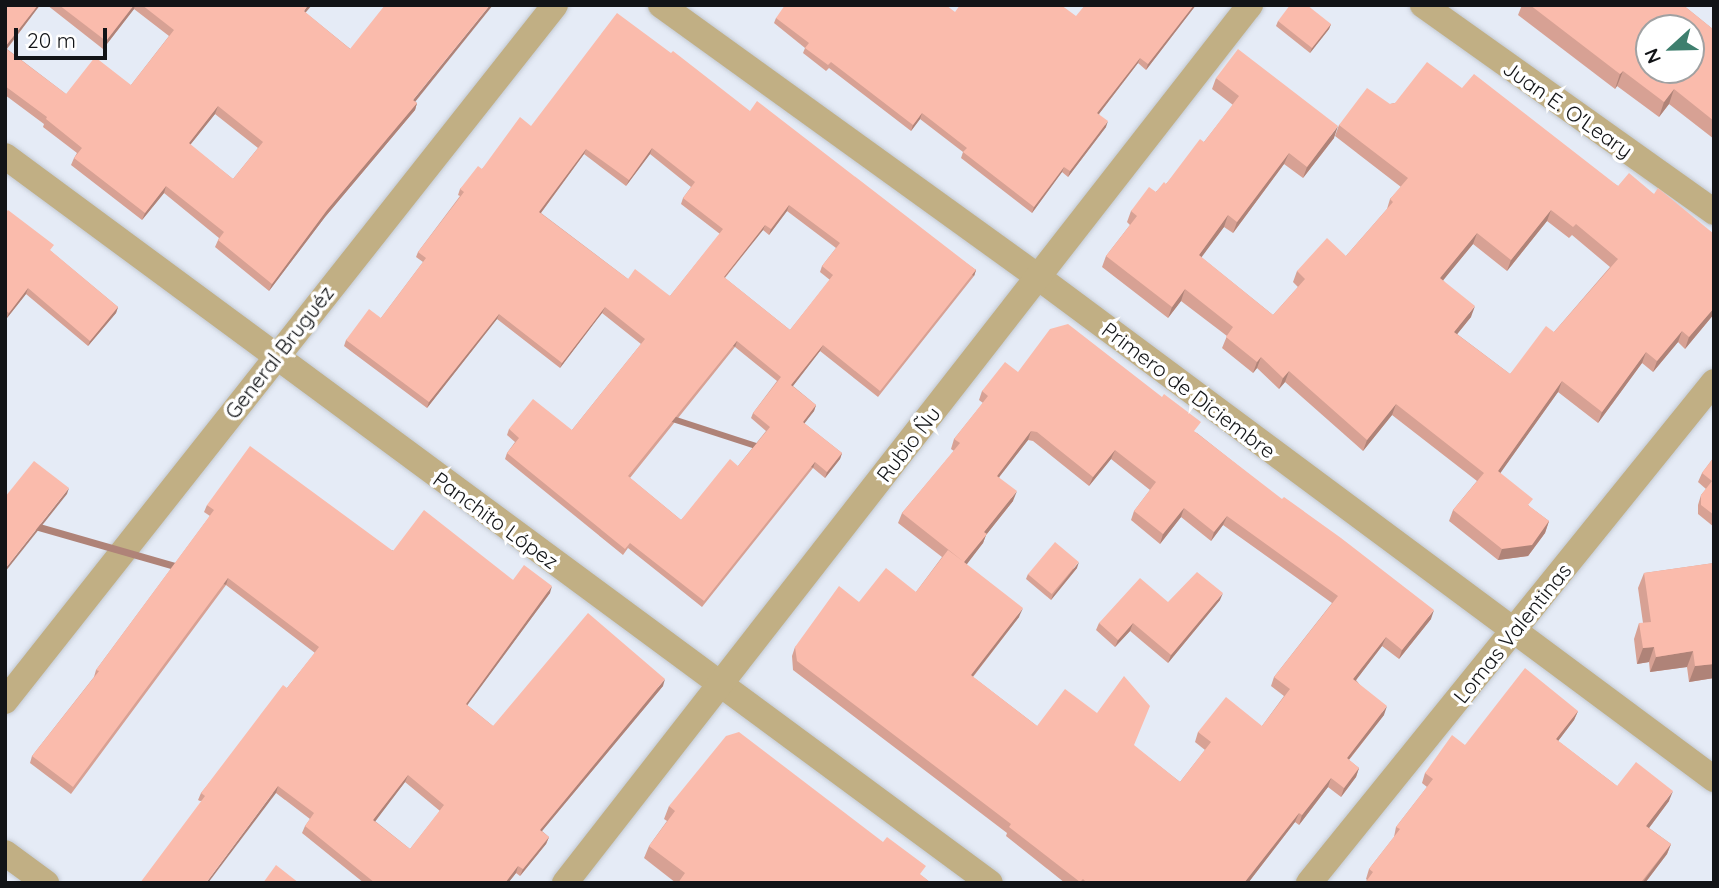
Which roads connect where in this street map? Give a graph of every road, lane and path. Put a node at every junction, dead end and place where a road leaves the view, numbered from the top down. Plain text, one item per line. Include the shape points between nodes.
1 (555, 5) edge
2 (661, 5) edge
3 (1251, 5) edge
4 (1423, 5) edge
5 (5, 156) edge
6 (1714, 212) edge
7 (1038, 277) junction
8 (274, 357) junction
9 (1714, 382) edge
10 (1513, 632) junction
11 (720, 685) junction
12 (5, 701) edge
13 (1714, 779) edge
14 (5, 853) edge
15 (46, 883) edge
16 (565, 883) edge
17 (990, 883) edge
18 (1309, 883) edge

1 - 8 street, General Bruguéz
2 - 7 street, Primero de Diciembre
3 - 7 street, Rubio Ñu
4 - 6 street, Juan E. O'Leary
5 - 8 street, Panchito López
7 - 10 street, Primero de Diciembre
7 - 11 street, Rubio Ñu
8 - 11 street, Panchito López
8 - 12 street, General Bruguéz
9 - 10 street, Lomas Valentinas
10 - 13 street, Primero de Diciembre
10 - 18 street, Lomas Valentinas
11 - 16 street, Rubio Ñu
11 - 17 street, Panchito López
14 - 15 street

